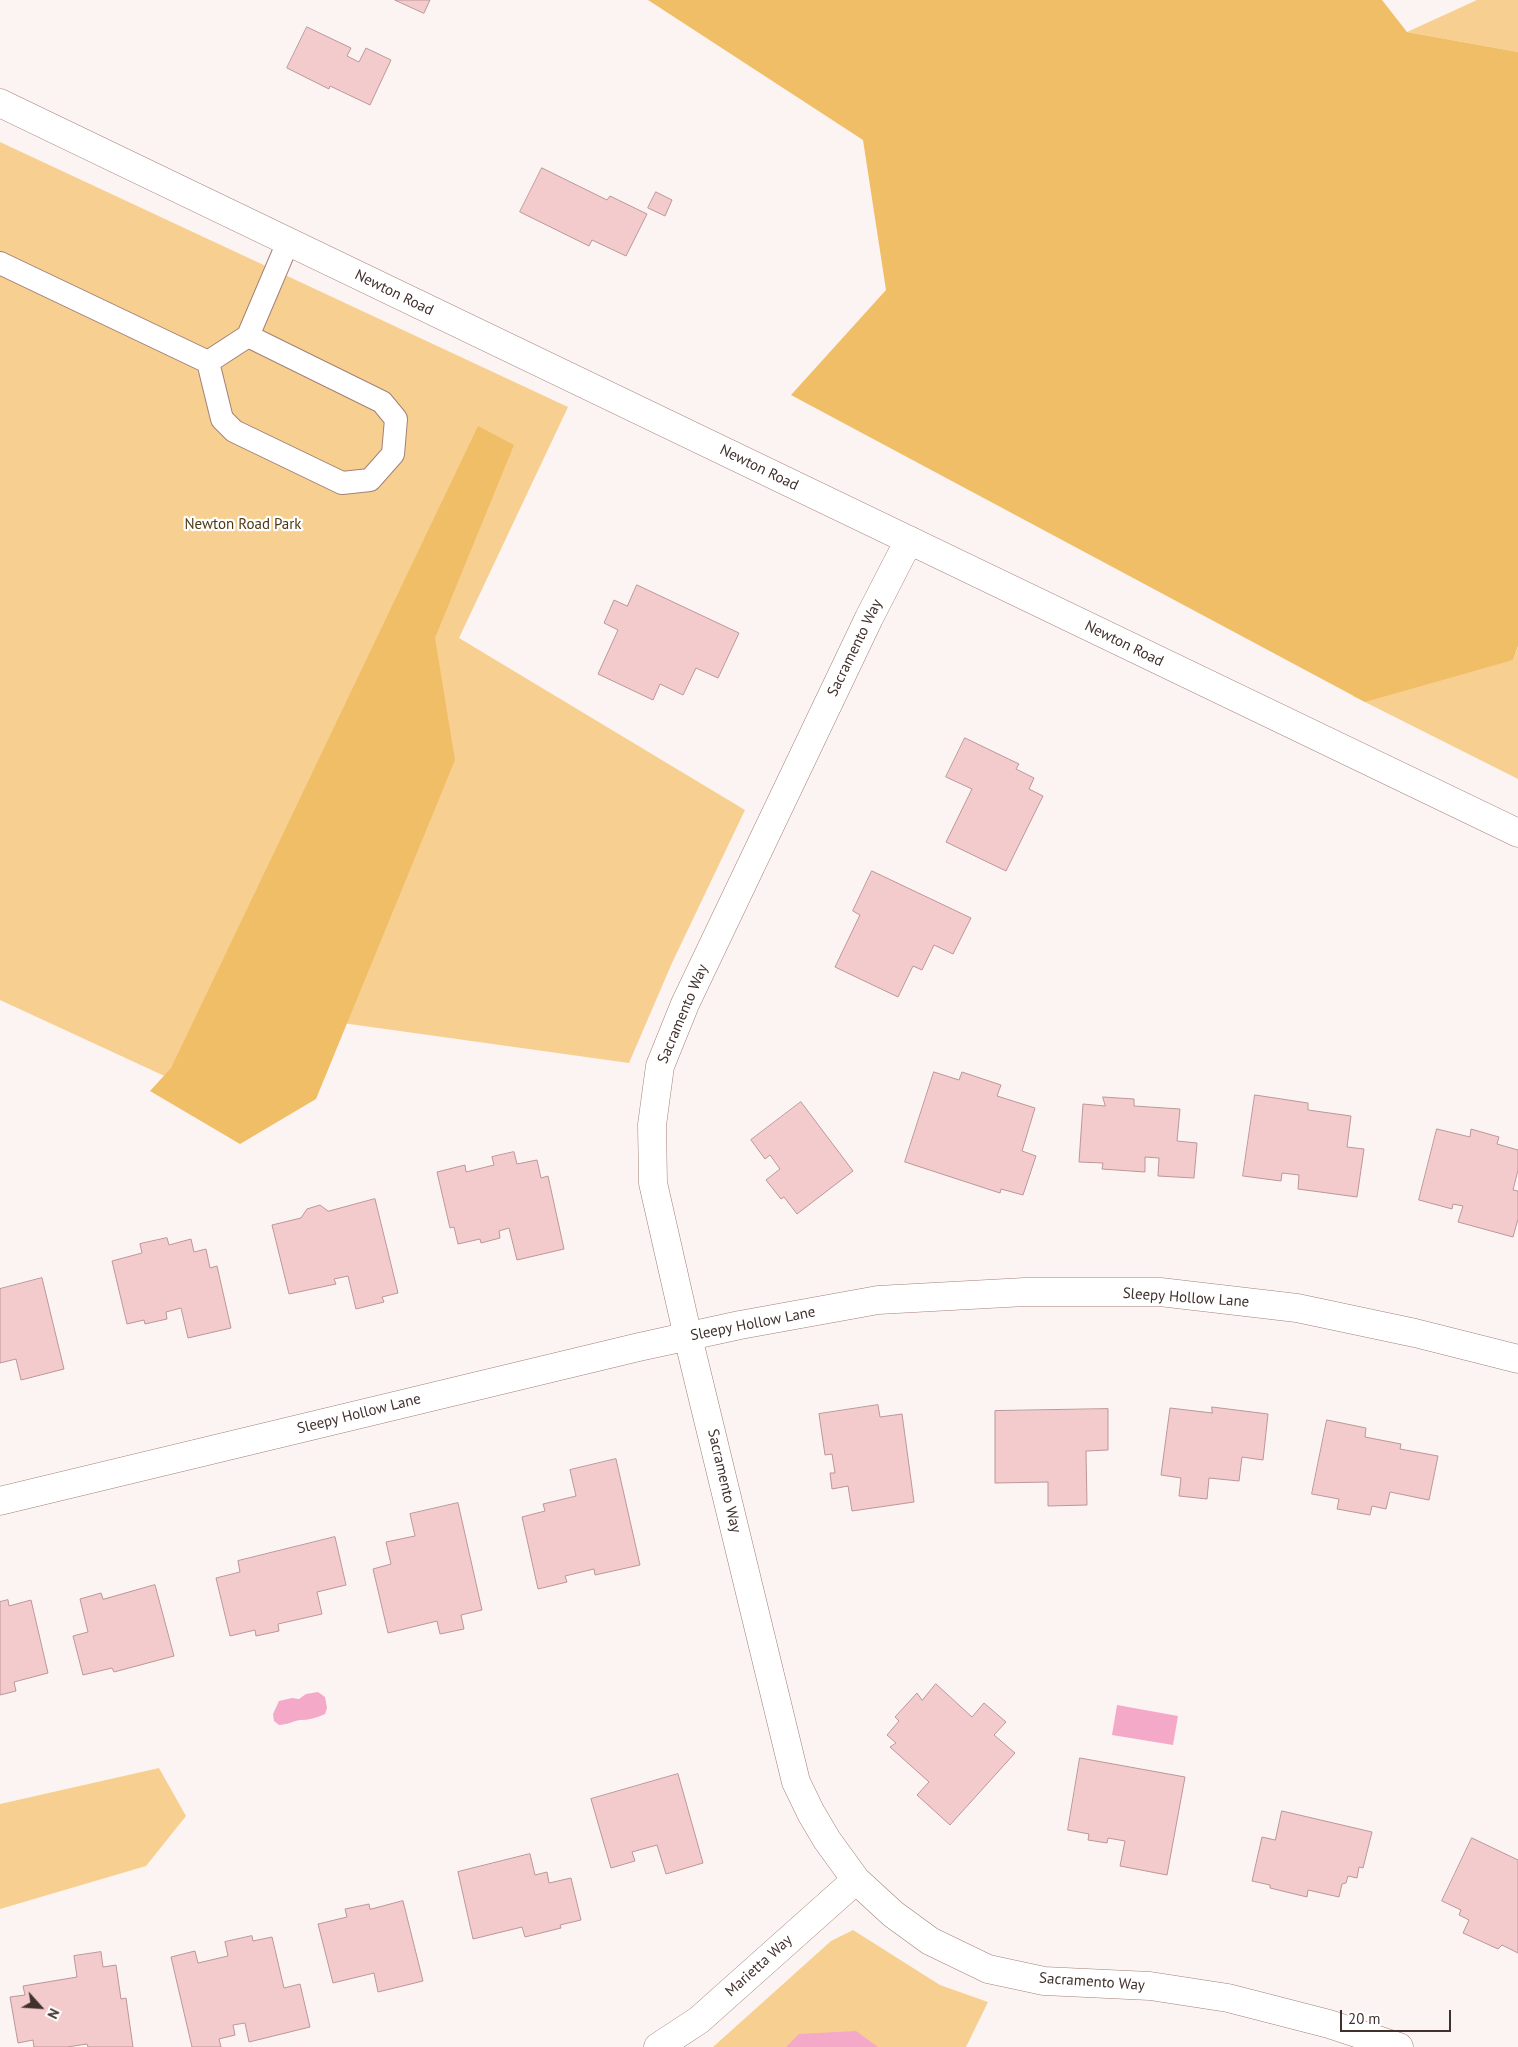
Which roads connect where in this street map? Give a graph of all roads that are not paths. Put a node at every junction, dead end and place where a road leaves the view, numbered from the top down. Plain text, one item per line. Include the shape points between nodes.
1 (0, 103) edge
2 (288, 242) junction
3 (0, 263) edge
4 (248, 336) junction
5 (208, 362) junction
6 (909, 540) junction
7 (1518, 833) edge
8 (688, 1337) junction
9 (1518, 1359) edge
10 (0, 1501) edge
11 (856, 1880) junction
12 (658, 2047) edge
13 (1399, 2047) edge

1 - 2 street, Newton Road
2 - 4 lane
2 - 6 street, Newton Road
3 - 5 lane
4 - 5 lane
4 - 5 lane via 382,402 396,419 393,454 370,480 342,483 234,431 222,419
6 - 7 street, Newton Road
6 - 8 street, Sacramento Way via 693,986 660,1066 652,1125 654,1183
8 - 9 street, Sleepy Hollow Lane via 740,1324 878,1300 1025,1292 1160,1292 1297,1308
8 - 10 street, Sleepy Hollow Lane
8 - 11 street, Sacramento Way via 796,1782 827,1840
11 - 12 street, Marietta Way via 699,2020
11 - 13 street, Sacramento Way via 930,1941 988,1968 1044,1980 1150,1986 1228,1998 1329,2024

